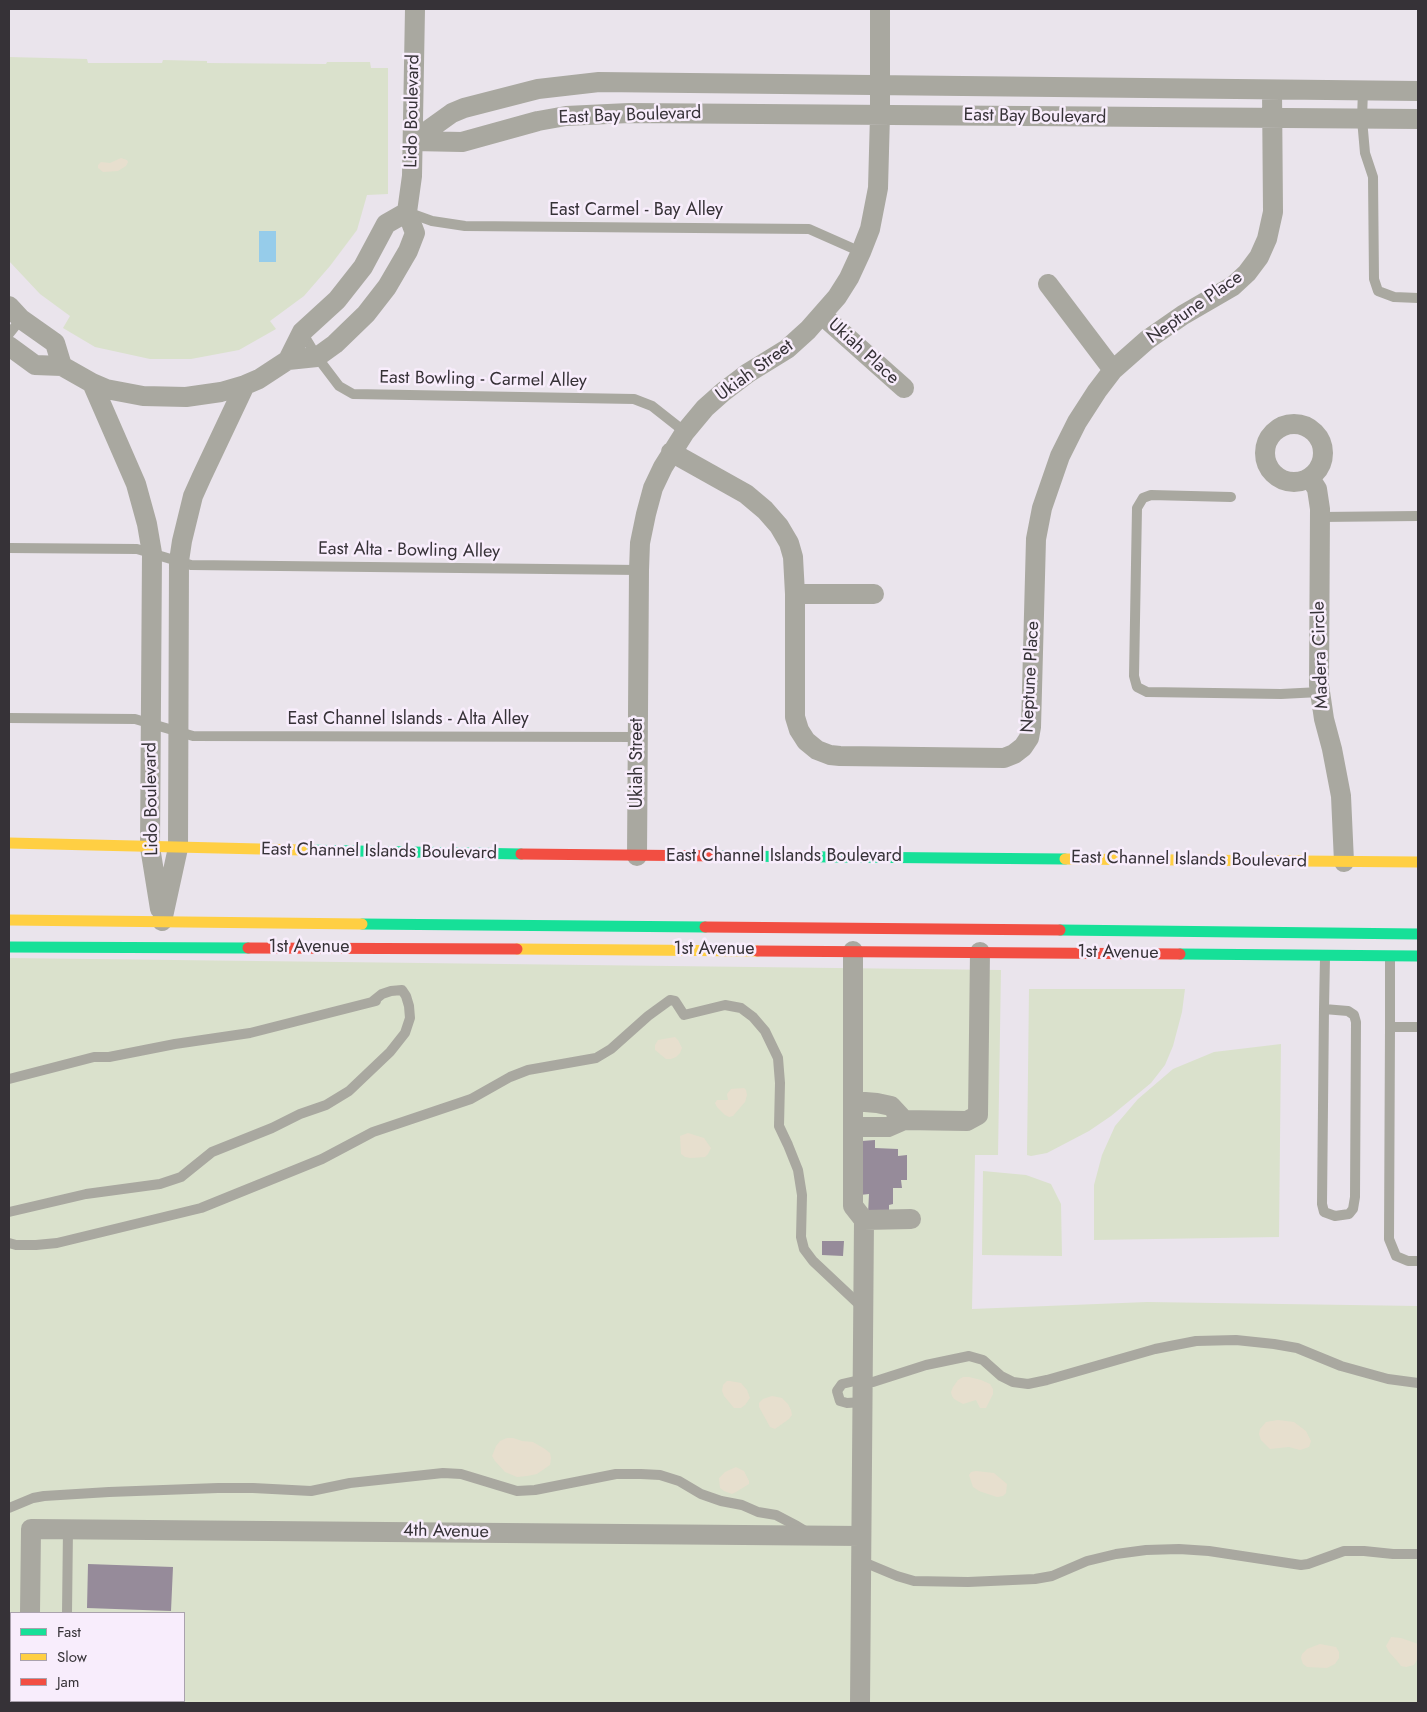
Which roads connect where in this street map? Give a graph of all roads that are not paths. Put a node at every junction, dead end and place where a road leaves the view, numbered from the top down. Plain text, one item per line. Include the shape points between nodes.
1 (415, 9) edge
2 (880, 9) edge
3 (880, 85) junction
4 (1272, 90) junction
5 (1363, 90) junction
6 (1418, 91) edge
7 (880, 116) junction
8 (1273, 119) junction
9 (1362, 119) junction
10 (1418, 120) edge
11 (413, 141) junction
12 (407, 212) junction
13 (861, 252) junction
14 (1048, 284) dead end
15 (1418, 298) edge
16 (822, 315) junction
17 (13, 320) edge
18 (302, 332) junction
19 (9, 346) edge
20 (317, 357) junction
21 (288, 360) junction
22 (62, 366) junction
23 (1113, 370) junction
24 (92, 383) junction
25 (245, 385) junction
26 (904, 388) dead end
27 (685, 432) junction
28 (671, 452) junction
29 (1310, 478) dead end
30 (1231, 497) dead end
31 (1418, 516) edge
32 (1320, 517) junction
33 (9, 548) edge
34 (152, 553) junction
35 (179, 561) junction
36 (639, 570) junction
37 (795, 594) junction
38 (874, 594) dead end
39 (1320, 692) junction
40 (9, 718) edge
41 (151, 723) junction
42 (178, 732) junction
43 (638, 737) junction
44 (9, 844) edge
45 (150, 847) junction
46 (178, 848) junction
47 (638, 856) junction
48 (1344, 862) junction
49 (1418, 862) edge
50 (9, 920) edge
51 (162, 921) junction
52 (1418, 934) edge
53 (9, 947) edge
54 (853, 951) junction
55 (980, 952) junction
56 (1325, 956) junction
57 (1390, 956) junction
58 (1418, 956) edge
59 (1324, 1009) junction
60 (1390, 1026) junction
61 (1418, 1027) edge
62 (9, 1079) edge
63 (853, 1101) junction
64 (904, 1120) junction
65 (853, 1127) junction
66 (10, 1211) edge
67 (911, 1219) dead end
68 (864, 1220) junction
69 (10, 1244) edge
70 (1418, 1261) edge
71 (863, 1309) junction
72 (863, 1381) junction
73 (1418, 1383) edge
74 (9, 1508) edge
75 (68, 1529) junction
76 (811, 1536) junction
77 (861, 1536) junction
78 (1418, 1554) edge
79 (861, 1561) junction
80 (30, 1612) edge
81 (67, 1612) edge
82 (860, 1703) edge

1 - 11 street, Lido Boulevard
2 - 3 street, Ukiah Street
3 - 4 street, East Bay Boulevard
3 - 7 street, Ukiah Street
3 - 11 street, East Bay Boulevard via 576,84 538,89 464,108
4 - 5 street, East Bay Boulevard
4 - 8 street, Neptune Place
5 - 6 street, East Bay Boulevard
5 - 9 lane
7 - 8 street, East Bay Boulevard
7 - 11 street, East Bay Boulevard via 590,114 538,121 462,142
7 - 13 street, Ukiah Street via 878,188 870,229
8 - 9 street, East Bay Boulevard
8 - 23 street, Neptune Place via 1273,212 1259,257 1233,286 1147,340
9 - 10 street, East Bay Boulevard
9 - 15 lane via 1365,154 1373,177 1374,279 1378,292 1394,297
11 - 12 street, Lido Boulevard
12 - 13 lane, East Carmel - Bay Alley via 432,221 465,226 809,229
12 - 18 street via 386,224 351,284
12 - 20 street, Lido Boulevard via 415,233 388,287 351,330
13 - 16 street, Ukiah Street via 845,284
14 - 23 street
16 - 26 street, Ukiah Place
16 - 27 street, Ukiah Street via 787,349 723,392
17 - 22 street via 55,343
18 - 20 lane, East Bowling - Carmel Alley
18 - 21 street
19 - 22 street via 35,365
20 - 21 street
20 - 27 lane, East Bowling - Carmel Alley via 339,386 353,394 634,399 652,406
21 - 25 street
22 - 24 street
23 - 37 street, Neptune Place via 1077,422 1060,456 1042,508 1036,539 1031,728 1029,738 1014,754 1004,758 859,756 817,750 806,741 795,717
24 - 25 street via 120,392 166,397 205,395
24 - 34 street, Lido Boulevard via 136,484 148,524
25 - 35 street, Lido Boulevard via 193,496
27 - 28 street, Ukiah Street
28 - 36 street, Ukiah Street via 653,488 640,543
28 - 37 street, Neptune Place via 746,494 780,526 793,557
29 - 32 street, Madera Circle via 1318,494
30 - 39 lane via 1151,495 1142,498 1137,508 1134,676 1137,687 1147,692
31 - 32 lane
32 - 39 street, Madera Circle
33 - 34 lane, East Alta - Bowling Alley via 137,549
34 - 35 lane, East Alta - Bowling Alley
34 - 41 street, Lido Boulevard
35 - 36 lane, East Alta - Bowling Alley via 191,565
35 - 42 street, Lido Boulevard
36 - 43 street, Ukiah Street
37 - 38 street
39 - 48 street, Madera Circle via 1341,796
40 - 41 lane, East Channel Islands - Alta Alley via 135,719
41 - 42 lane, East Channel Islands - Alta Alley
41 - 45 street, Lido Boulevard
42 - 43 lane, East Channel Islands - Alta Alley via 193,736
42 - 46 street, Lido Boulevard
43 - 47 street, Ukiah Street
44 - 45 main road, East Channel Islands Boulevard
45 - 46 main road, East Channel Islands Boulevard
45 - 51 street, Lido Boulevard
46 - 47 main road, East Channel Islands Boulevard
46 - 51 street, Lido Boulevard
47 - 48 main road, East Channel Islands Boulevard
48 - 49 main road, East Channel Islands Boulevard
50 - 51 main road
51 - 52 main road
53 - 54 main road, 1st Avenue
54 - 55 main road, 1st Avenue
54 - 63 street
55 - 56 main road, 1st Avenue
55 - 64 street via 978,1115 967,1121
56 - 57 main road, 1st Avenue
56 - 59 lane
57 - 58 main road, 1st Avenue
57 - 60 lane
59 - 59 lane via 1322,1204 1324,1212 1335,1216 1349,1214 1355,1196 1356,1022 1348,1011
60 - 61 lane
60 - 70 lane via 1389,1239 1396,1256
62 - 66 lane via 94,1057 250,1033 372,1002 391,991 402,990 410,1018 405,1033 390,1052 349,1091 326,1105 212,1152 181,1177 160,1184 86,1194
63 - 64 street via 891,1106
63 - 65 street
64 - 65 street via 888,1127
65 - 68 street via 853,1206
67 - 68 street
68 - 71 street
69 - 71 lane via 57,1243 201,1208 322,1159 373,1132 471,1099 528,1070 596,1058 670,1000 684,1015 726,1005 740,1008 765,1031 778,1058 778,1126 798,1170 804,1249
71 - 72 street
72 - 73 lane via 873,1382 926,1365 969,1356 983,1360 1000,1376 1028,1384 1155,1349 1196,1341 1236,1340 1297,1348 1341,1366 1388,1379
72 - 77 street
74 - 76 lane via 44,1496 198,1488 311,1491 350,1483 443,1473 471,1476 517,1491 616,1474 641,1474 660,1475 714,1499 776,1515
75 - 76 street, 4th Avenue
75 - 80 street, 4th Avenue via 31,1529
75 - 81 lane
76 - 77 street, 4th Avenue
77 - 79 street
78 - 79 lane via 1344,1551 1301,1565 1209,1551 1146,1550 1087,1561 1052,1576 968,1582 914,1581
79 - 82 street

